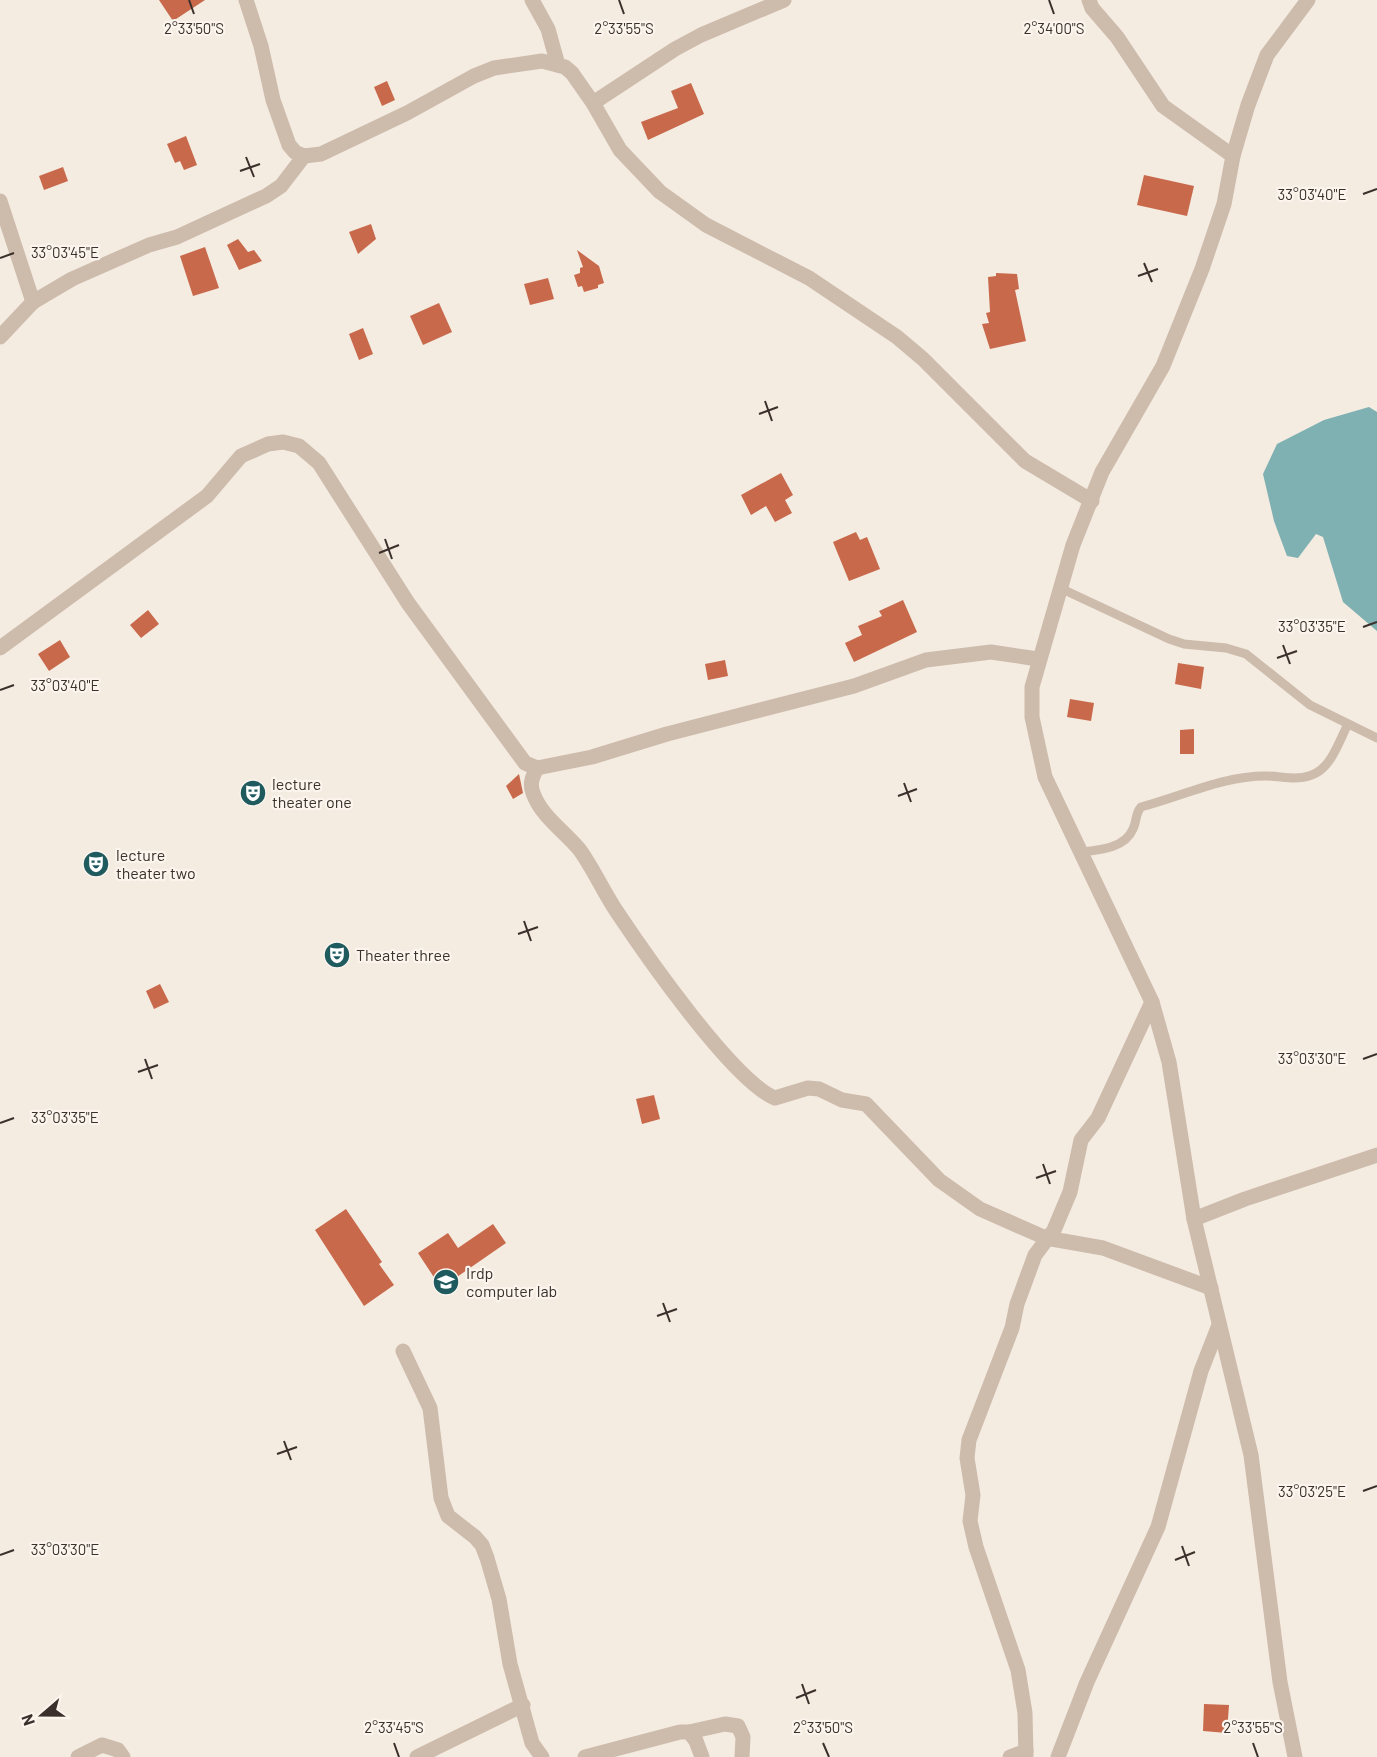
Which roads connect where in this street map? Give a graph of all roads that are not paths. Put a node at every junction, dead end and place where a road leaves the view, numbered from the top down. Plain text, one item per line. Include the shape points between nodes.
1 (246, 0) edge
2 (532, 0) edge
3 (784, 0) edge
4 (1089, 0) edge
5 (1308, 0) edge
6 (558, 65) junction
7 (593, 104) junction
8 (304, 156) junction
9 (1233, 156) junction
10 (0, 201) edge
11 (33, 302) junction
12 (0, 337) edge
13 (1092, 501) junction
14 (1060, 588) junction
15 (0, 648) edge
16 (1038, 659) junction
17 (1348, 724) junction
18 (1377, 738) edge
19 (537, 768) junction
20 (1082, 852) junction
21 (1152, 1002) junction
22 (1377, 1155) edge
23 (1194, 1219) junction
24 (1046, 1238) junction
25 (1211, 1287) junction
26 (1219, 1325) junction
27 (403, 1351) dead end
28 (523, 1705) junction
29 (689, 1732) junction
30 (1026, 1754) edge
31 (78, 1757) edge
32 (123, 1757) edge
33 (417, 1757) edge
34 (542, 1757) edge
35 (585, 1757) edge
36 (702, 1757) edge
37 (742, 1757) edge
38 (1010, 1757) edge
39 (1058, 1757) edge
40 (1295, 1757) edge

1 - 8 street via 289,145
2 - 6 street via 548,29
3 - 7 street via 692,40
4 - 9 street via 1162,106
5 - 9 street via 1267,55
6 - 7 street via 572,74
6 - 8 street via 542,61 494,68 351,141 321,154
7 - 13 street via 620,150 660,192 706,225 809,278 897,337 923,358 1025,461
8 - 11 street via 280,186 266,196 72,279
9 - 13 street via 1224,204 1206,258 1163,366 1102,472
10 - 11 street
11 - 12 street
13 - 14 street
14 - 16 street
14 - 17 lane via 1169,639 1246,654 1310,705
15 - 19 street via 207,496 241,456 283,442 299,446 319,463 408,603 481,706 525,763
16 - 19 street via 991,652 926,660 854,686 592,757
16 - 20 street via 1032,687 1032,717 1045,777
17 - 18 lane
17 - 20 lane via 1325,766 1317,773 1295,779 1265,776 1230,780 1188,791 1141,807 1130,837 1121,843
19 - 24 street via 531,779 532,792 541,807 579,850 618,913 744,1077 775,1098 808,1088 866,1104 957,1194 1004,1222
20 - 21 street
21 - 23 street via 1169,1062
21 - 24 street via 1098,1118 1081,1140 1070,1192 1054,1230
22 - 23 street
23 - 25 street
24 - 25 street via 1103,1248
24 - 30 street via 1035,1255 1017,1304 1012,1328 969,1440 967,1458 973,1495 970,1521 1018,1670
25 - 26 street
26 - 39 street via 1201,1371 1158,1527 1087,1682
26 - 40 street via 1251,1455 1280,1682
27 - 28 street via 430,1408 441,1498 448,1516 475,1537 487,1558
28 - 33 street
28 - 34 street via 532,1743
29 - 35 street
29 - 36 street
29 - 37 street via 725,1724 738,1726 743,1737
30 - 38 street
31 - 32 street via 102,1745 118,1750

